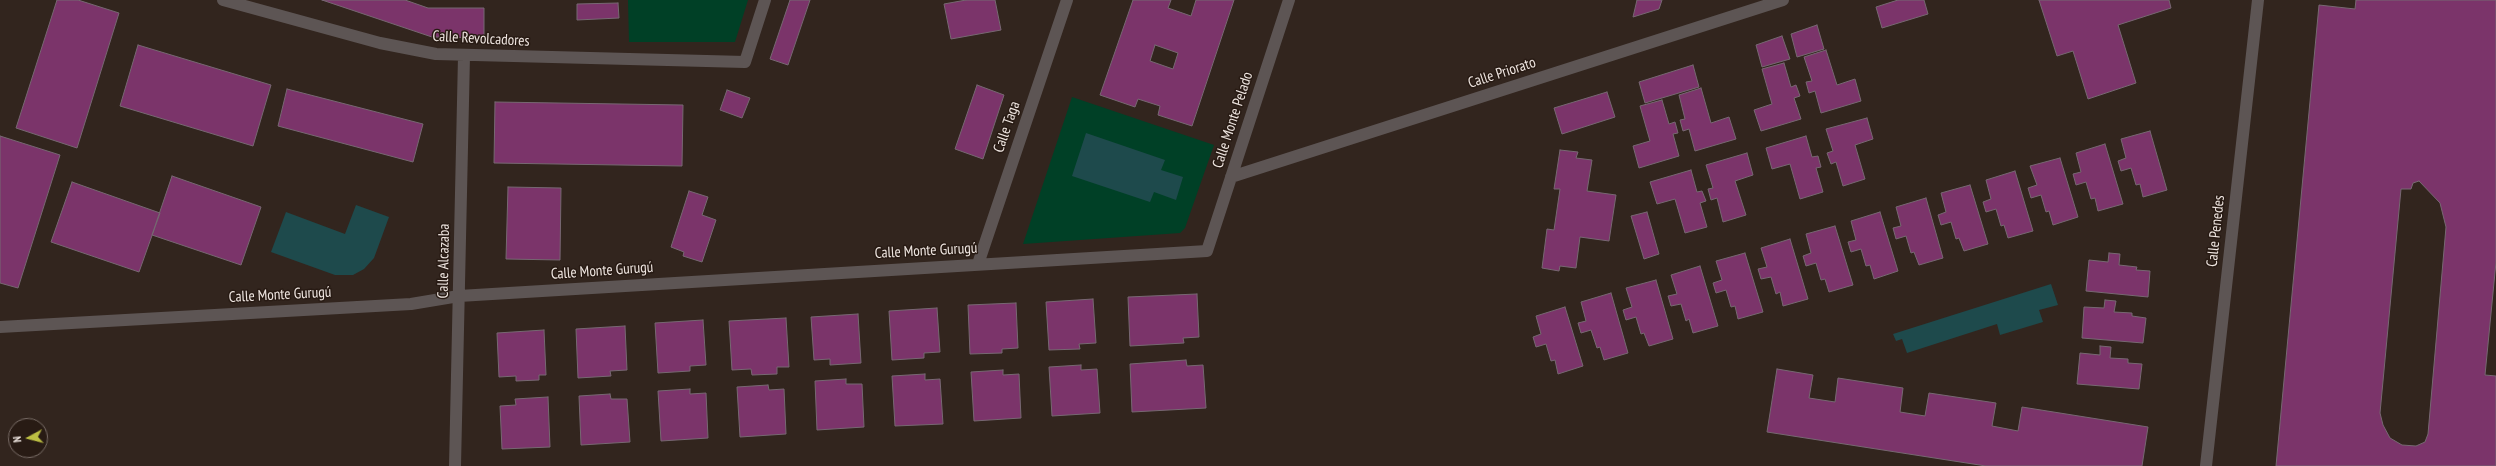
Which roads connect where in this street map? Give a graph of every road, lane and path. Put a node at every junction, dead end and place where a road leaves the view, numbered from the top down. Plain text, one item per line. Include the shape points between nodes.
1 (223, 0) edge
2 (766, 0) edge
3 (1067, 0) edge
4 (1289, 0) edge
5 (1783, 0) edge
6 (2258, 0) edge
7 (464, 56) junction
8 (1231, 177) junction
9 (1207, 251) joint
10 (978, 264) junction
11 (459, 296) junction
12 (0, 327) edge
13 (455, 466) edge
14 (2206, 466) edge

1 - 7 street, Calle Revolcadores via 401,48
2 - 7 street, Calle Revolcadores via 745,62
3 - 10 street, Calle Taga
4 - 8 street, Calle Monte Pelado
5 - 8 street, Calle Priorato
6 - 14 street, Calle Penedes
7 - 11 street, Calle Alcazaba
8 - 9 street, Calle Monte Pelado
9 - 10 street, Calle Monte Gurugú
10 - 11 street, Calle Monte Gurugú
11 - 12 street, Calle Monte Gurugú via 411,304
11 - 13 street, Calle Alcazaba

